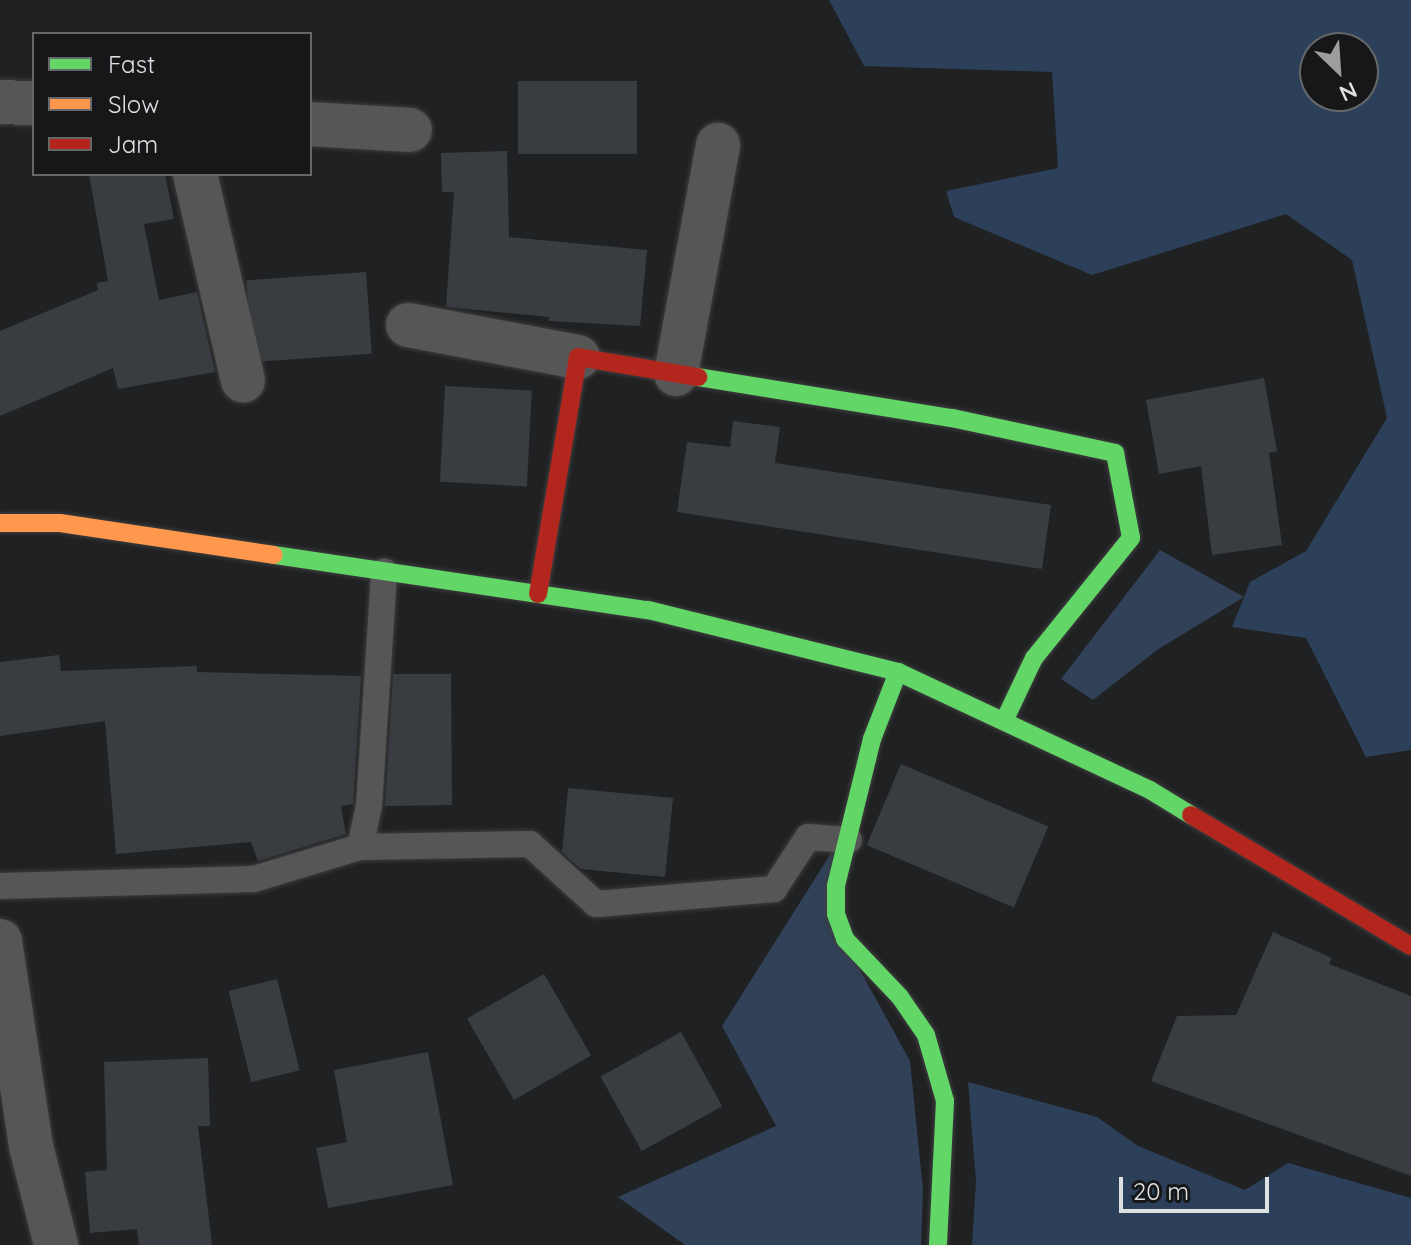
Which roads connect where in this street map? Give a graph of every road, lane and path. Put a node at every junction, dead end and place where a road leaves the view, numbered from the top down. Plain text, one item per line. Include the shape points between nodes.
1 (0, 102) edge
2 (32, 103) edge
3 (312, 124) edge
4 (410, 130) dead end
5 (718, 145) dead end
6 (195, 176) edge
7 (408, 325) dead end
8 (578, 357) junction
9 (676, 374) junction
10 (243, 381) dead end
11 (0, 523) edge
12 (384, 571) junction
13 (538, 594) junction
14 (898, 672) junction
15 (1005, 719) junction
16 (849, 840) junction
17 (360, 847) junction
18 (0, 886) edge
19 (0, 941) edge
20 (1411, 946) edge
21 (56, 1245) edge
22 (938, 1245) edge

1 - 2 street
3 - 4 street
5 - 9 street
6 - 10 street
7 - 8 street
8 - 9 street
8 - 13 street
9 - 15 street via 952,418 1115,453 1131,538 1034,658
11 - 12 street via 60,523
12 - 13 street
12 - 17 lane via 369,806
13 - 14 street via 648,610
14 - 15 street
14 - 16 street via 872,739
15 - 20 street via 1150,790
16 - 17 lane via 808,837 774,889 596,904 530,844
16 - 22 street via 836,886 841,927 861,959 900,997 926,1035 945,1101
17 - 18 lane via 254,879
19 - 21 street via 31,1146

